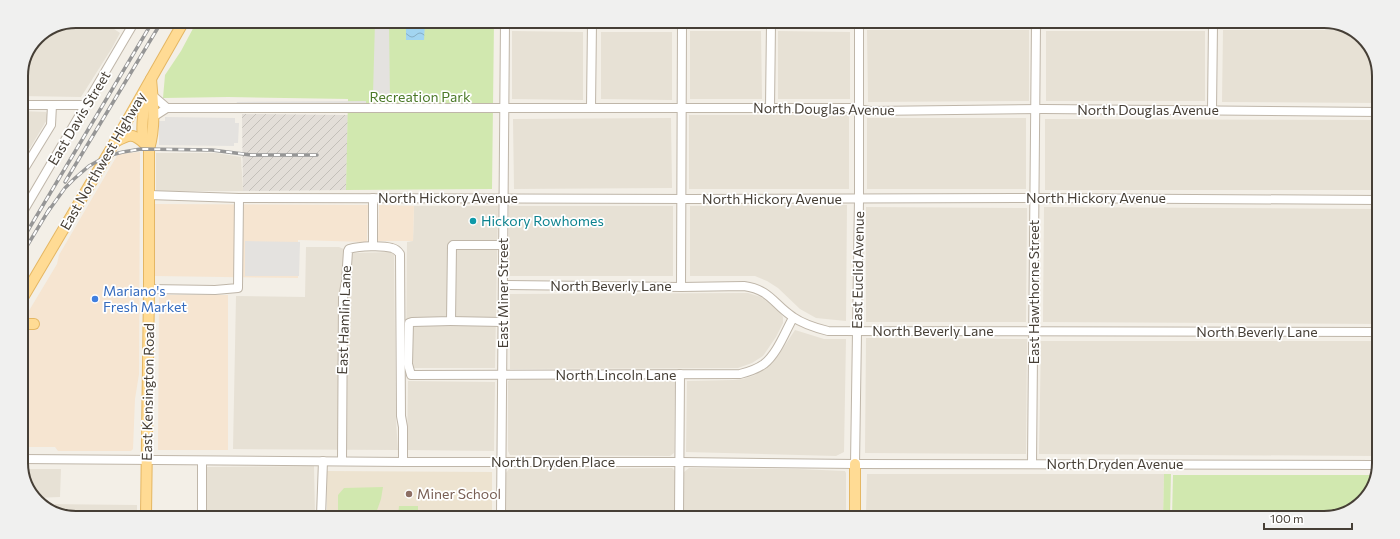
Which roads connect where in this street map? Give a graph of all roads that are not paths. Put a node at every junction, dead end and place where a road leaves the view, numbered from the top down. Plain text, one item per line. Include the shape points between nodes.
1 (131, 28) edge
2 (180, 28) edge
3 (505, 28) edge
4 (592, 28) edge
5 (682, 28) edge
6 (771, 28) edge
7 (859, 28) edge
8 (1036, 28) edge
9 (1213, 28) edge
10 (151, 79) junction
11 (152, 95) junction
12 (28, 104) edge
13 (52, 105) junction
14 (87, 105) junction
15 (167, 108) junction
16 (504, 108) junction
17 (591, 108) junction
18 (681, 108) junction
19 (770, 108) junction
20 (859, 109) junction
21 (1035, 109) junction
22 (1212, 110) junction
23 (1372, 112) edge
24 (153, 117) junction
25 (115, 142) junction
26 (147, 146) junction
27 (28, 163) edge
28 (149, 195) junction
29 (239, 198) junction
30 (373, 198) junction
31 (503, 198) junction
32 (1034, 198) junction
33 (681, 199) junction
34 (858, 199) junction
35 (1372, 200) edge
36 (28, 203) edge
37 (503, 245) junction
38 (372, 246) junction
39 (503, 285) junction
40 (680, 287) junction
41 (28, 289) edge
42 (149, 289) junction
43 (793, 318) junction
44 (450, 321) junction
45 (502, 322) junction
46 (28, 324) edge
47 (34, 324) dead end
48 (857, 330) junction
49 (1033, 332) junction
50 (1372, 332) edge
51 (680, 374) junction
52 (502, 376) junction
53 (28, 459) edge
54 (147, 460) junction
55 (202, 461) junction
56 (323, 461) junction
57 (342, 461) junction
58 (403, 462) junction
59 (501, 462) junction
60 (680, 462) junction
61 (855, 464) junction
62 (1032, 464) junction
63 (1372, 465) edge
64 (146, 511) edge
65 (202, 511) edge
66 (321, 511) edge
67 (501, 511) edge
68 (679, 511) edge
69 (855, 511) edge

1 - 14 street, East Davis Street
2 - 10 main road, East Northwest Highway
3 - 16 street, East Miner Street
4 - 17 street
5 - 18 street
6 - 19 street
7 - 20 street, East Euclid Avenue
8 - 21 street, East Hawthorne Street
9 - 22 street
10 - 11 main road, East Kensington Road
10 - 25 main road, East Northwest Highway
10 - 26 main road, East Kensington Road via 143,110
11 - 15 street
11 - 24 main road, East Kensington Road
12 - 13 street
13 - 14 street
13 - 27 street, East Davis Street via 51,125
14 - 36 street, East Davis Street
15 - 16 street, North Douglas Avenue
15 - 24 street
16 - 17 street, North Douglas Avenue
16 - 31 street, East Miner Street
17 - 18 street, North Douglas Avenue
18 - 19 street, North Douglas Avenue
18 - 33 street
19 - 20 street, North Douglas Avenue
20 - 21 street, North Douglas Avenue
20 - 34 street, East Euclid Avenue
21 - 22 street, North Douglas Avenue
21 - 32 street, East Hawthorne Street
22 - 23 street, North Douglas Avenue
24 - 26 main road, East Kensington Road via 152,138
25 - 26 main road via 129,135 135,136
25 - 41 main road, East Northwest Highway
26 - 28 main road, East Kensington Road
28 - 29 street, North Hickory Avenue
28 - 42 main road, East Kensington Road
29 - 30 street, North Hickory Avenue
29 - 42 street via 238,288
30 - 31 street, North Hickory Avenue
30 - 38 street
31 - 33 street, North Hickory Avenue
31 - 37 street, East Miner Street
32 - 34 street, North Hickory Avenue
32 - 35 street, North Hickory Avenue
32 - 49 street, East Hawthorne Street
33 - 34 street, North Hickory Avenue
33 - 40 street
34 - 48 street, East Euclid Avenue
37 - 39 street, East Miner Street
37 - 44 street via 452,246
38 - 57 street, East Hamlin Lane via 353,247 348,252 343,298
38 - 58 street, East Hamlin Lane via 393,248 400,254
39 - 40 street, North Beverly Lane
39 - 45 street, East Miner Street
40 - 43 street, North Beverly Lane via 752,287 772,297
42 - 54 main road, East Kensington Road
43 - 48 street, North Beverly Lane via 813,327 828,330
43 - 51 street, North Lincoln Lane via 770,357 764,364 750,371 731,375
44 - 45 street
44 - 52 street, North Lincoln Lane via 409,323 408,364 411,375
45 - 52 street, East Miner Street
46 - 47 main road
48 - 49 street, North Beverly Lane
48 - 61 street, East Euclid Avenue
49 - 50 street, North Beverly Lane
49 - 62 street, East Hawthorne Street
51 - 52 street, North Lincoln Lane
51 - 60 street
52 - 59 street, East Miner Street
53 - 54 street, North Dryden Place
54 - 55 street, North Dryden Place
54 - 64 main road, East Kensington Road
55 - 56 street, North Dryden Place
55 - 65 street
56 - 57 street, North Dryden Place
56 - 66 street
57 - 58 street, North Dryden Place
58 - 59 street, North Dryden Place
59 - 60 street, North Dryden Place
59 - 67 street, East Miner Street
60 - 61 street, North Dryden Place
60 - 68 street
61 - 62 street, North Dryden Avenue
61 - 69 main road, East Euclid Avenue
62 - 63 street, North Dryden Avenue

